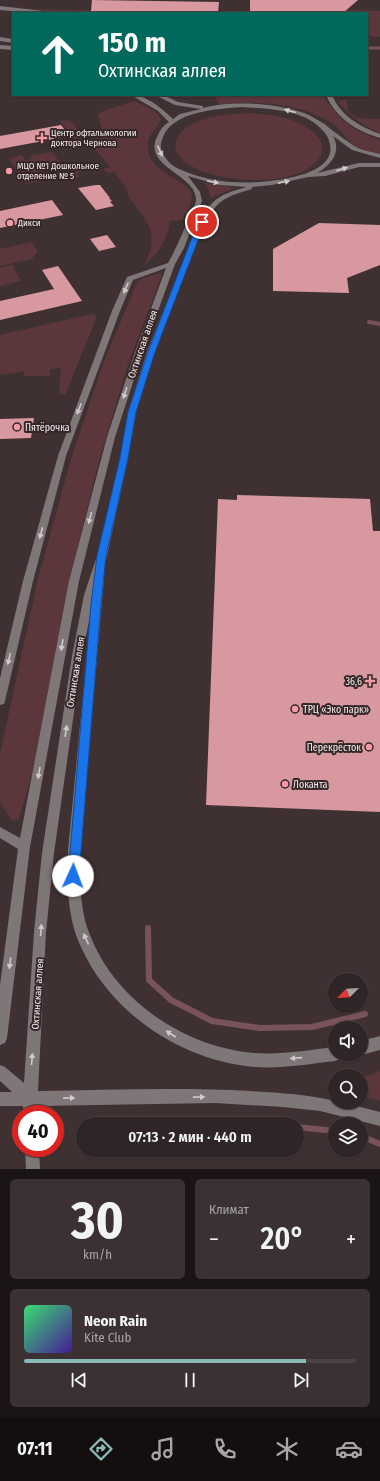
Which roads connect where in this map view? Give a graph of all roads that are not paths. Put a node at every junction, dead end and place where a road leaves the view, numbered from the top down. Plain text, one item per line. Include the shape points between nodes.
1 (0, 8) edge
2 (35, 12) edge
3 (0, 39) edge
4 (12, 41) edge
5 (0, 47) edge
6 (12, 48) edge
7 (136, 96) edge
8 (160, 96) edge
9 (330, 97) edge
10 (213, 107) junction
11 (172, 122) junction
12 (325, 128) junction
13 (380, 136) edge
14 (380, 156) edge
15 (380, 165) edge
16 (176, 169) junction
17 (304, 176) junction
18 (263, 185) junction
19 (171, 264) junction
20 (102, 556) junction
21 (0, 701) edge
22 (0, 832) edge
23 (24, 848) junction
24 (0, 1038) edge
25 (380, 1043) edge
26 (368, 1046) edge
27 (328, 1055) edge
28 (0, 1072) edge
29 (30, 1098) junction
30 (0, 1100) edge
31 (30, 1105) edge
32 (380, 1119) edge
33 (32, 1157) edge
34 (33, 1169) edge

1 - 2 street
3 - 4 street
5 - 6 street
7 - 11 street via 160,110
8 - 10 street via 178,104
9 - 13 street via 345,118 356,126
10 - 11 street
12 -> 10 street via 310,119 281,109 247,105
11 -> 16 street via 164,129 157,145 166,162
12 - 14 street via 354,148
12 - 17 street via 333,141 333,154 323,166
17 -> 15 street via 325,174 359,165
16 -> 18 street via 224,184
16 - 19 street, Охтинская аллея via 196,187 199,201
18 -> 17 street
18 - 20 street, Охтинская аллея via 216,200 202,222 151,352 132,412
19 -> 21 street via 130,279 116,311 62,456 28,580
19 -> 23 street, Охтинская аллея via 111,437 74,582
27 -> 20 street via 254,1060 218,1054 182,1041 147,1018 116,991 100,968 84,935 75,904 74,851
29 -> 20 street, Охтинская аллея via 40,932 48,853 89,595
22 - 23 street
23 -> 24 street, Охтинская аллея
25 - 26 street
28 - 29 street
29 - 30 street
29 - 31 street, Охтинская аллея
29 -> 32 street via 215,1096 320,1104
33 - 34 street

